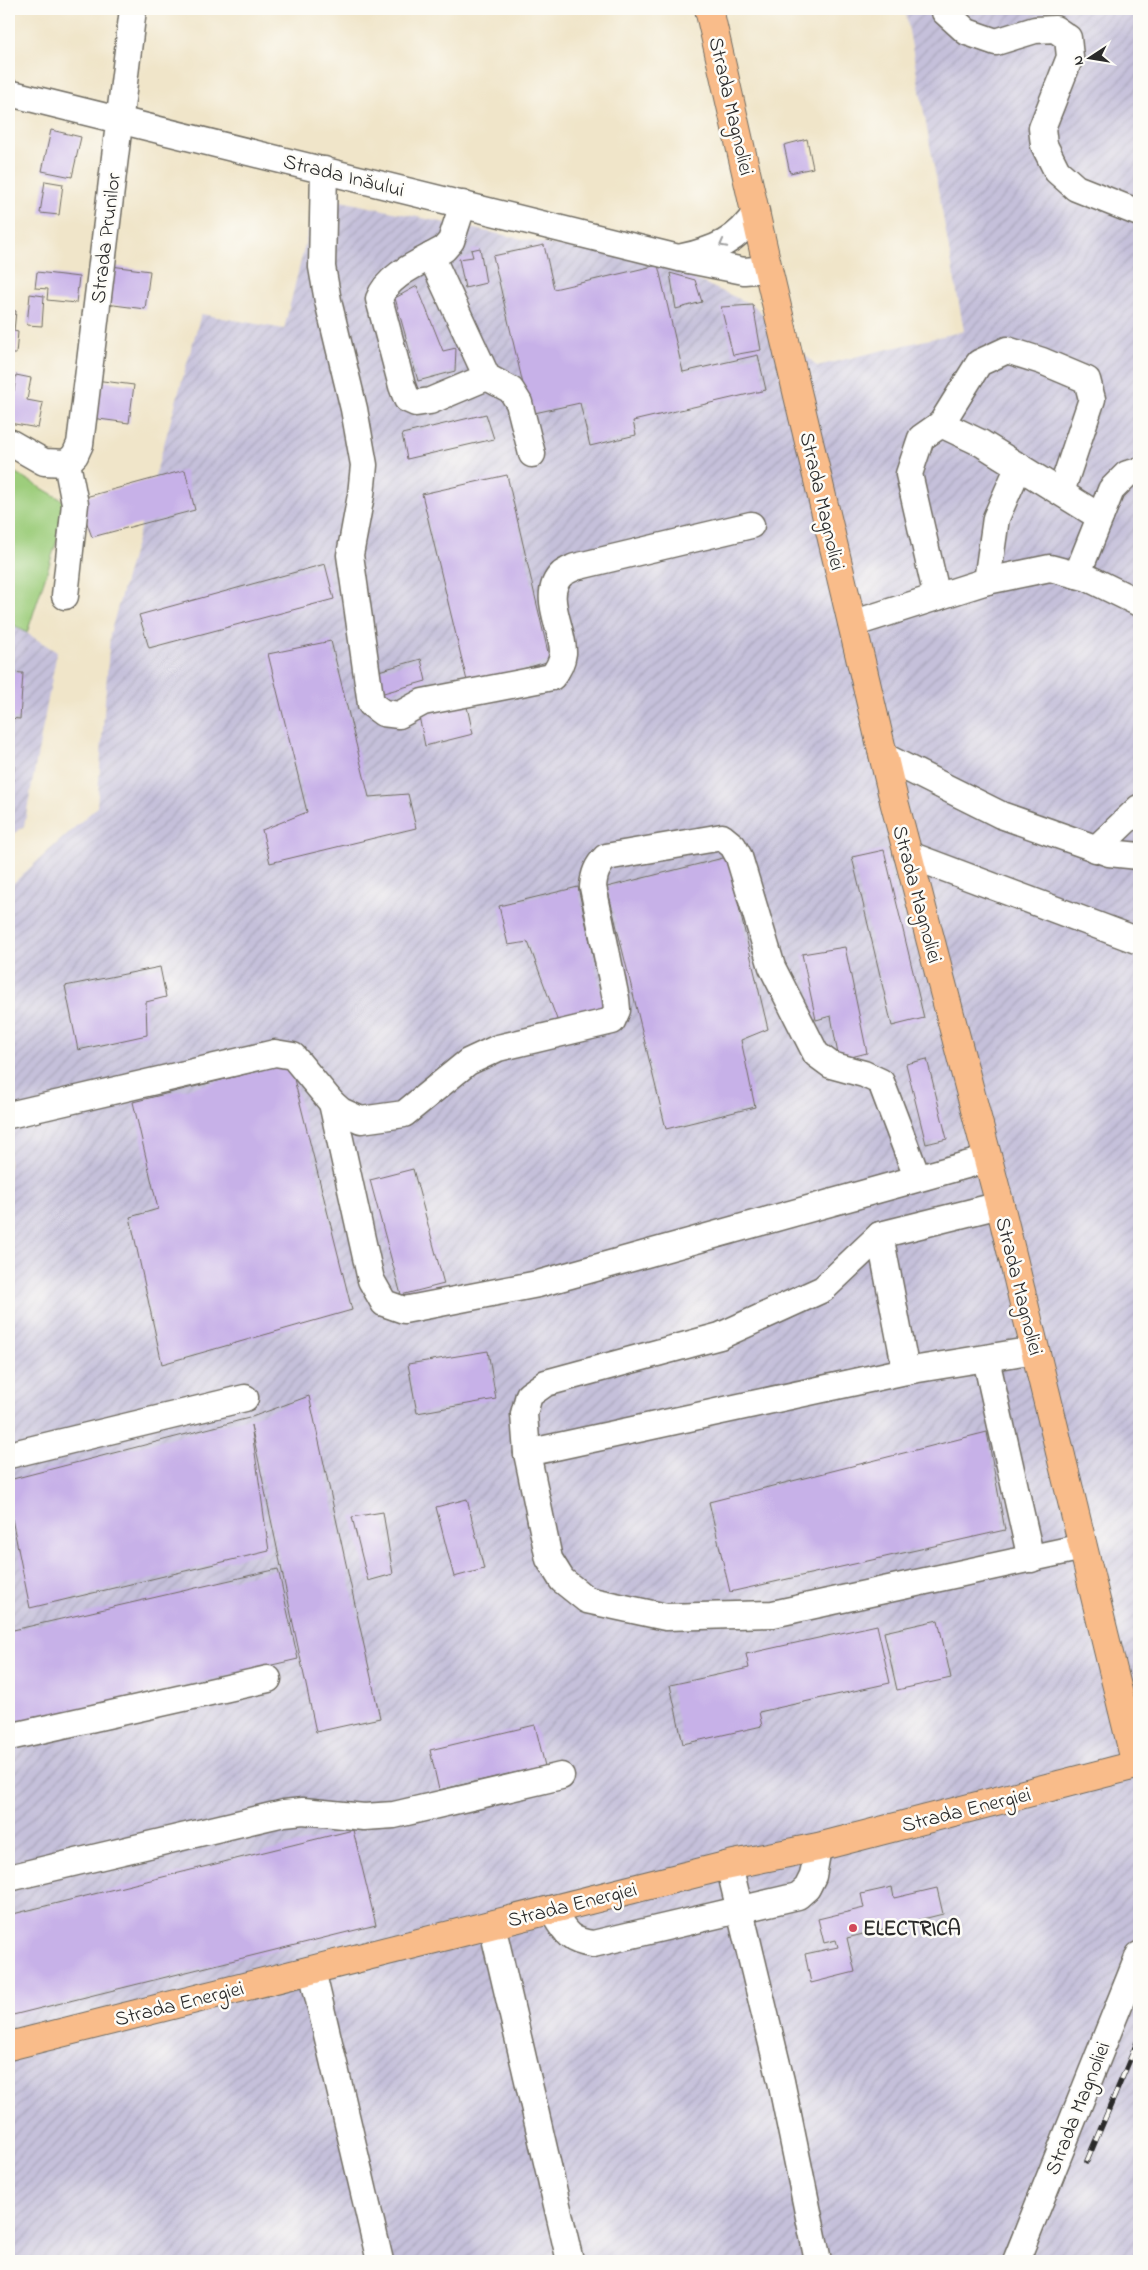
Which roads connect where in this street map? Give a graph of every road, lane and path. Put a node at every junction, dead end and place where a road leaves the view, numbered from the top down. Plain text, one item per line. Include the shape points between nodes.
1 (133, 9) edge
2 (709, 9) edge
3 (945, 9) edge
4 (9, 93) edge
5 (119, 119) junction
6 (324, 170) junction
7 (464, 204) junction
8 (756, 212) junction
9 (1139, 213) edge
10 (431, 256) junction
11 (679, 258) junction
12 (768, 269) junction
13 (487, 377) junction
14 (941, 424) junction
15 (9, 442) edge
16 (532, 454) dead end
17 (67, 463) junction
18 (1019, 466) junction
19 (1139, 471) edge
20 (1061, 492) junction
21 (1100, 516) junction
22 (751, 525) dead end
23 (1077, 575) junction
24 (987, 582) junction
25 (65, 596) dead end
26 (937, 597) junction
27 (1139, 603) edge
28 (852, 624) junction
29 (883, 756) junction
30 (1139, 808) edge
31 (1096, 849) junction
32 (908, 854) junction
33 (1139, 856) edge
34 (1139, 941) edge
35 (332, 1103) junction
36 (9, 1115) edge
37 (988, 1159) junction
38 (917, 1177) junction
39 (1000, 1205) junction
40 (880, 1235) junction
41 (1035, 1350) junction
42 (986, 1359) junction
43 (906, 1371) junction
44 (245, 1398) dead end
45 (527, 1453) junction
46 (9, 1455) edge
47 (1083, 1547) junction
48 (1031, 1558) junction
49 (268, 1679) dead end
50 (9, 1737) edge
51 (1138, 1771) edge
52 (561, 1776) dead end
53 (818, 1847) junction
54 (730, 1865) junction
55 (9, 1878) edge
56 (551, 1909) junction
57 (740, 1910) junction
58 (492, 1925) junction
59 (1139, 1955) edge
60 (312, 1970) junction
61 (9, 2046) edge
62 (380, 2261) edge
63 (570, 2261) edge
64 (818, 2261) edge
65 (1016, 2261) edge

1 - 5 street, Strada Prunilor
2 - 8 main road, Strada Magnoliei
3 - 9 street via 967,32 996,42 1035,30 1056,29 1068,38 1070,57 1042,128 1044,145 1057,171 1076,188
4 - 5 street, Strada Inăului
5 - 6 street, Strada Inăului
5 - 17 street, Strada Prunilor via 80,444
6 - 7 street, Strada Inăului
6 - 22 street via 322,267 364,465 350,555 371,704 383,713 399,715 424,702 552,677 559,668 563,652 554,606 554,587 561,575 575,566
7 - 10 street via 451,241
7 - 11 street, Strada Inăului
8 -> 11 street, Strada Inăului via 741,233 720,247
8 - 12 main road, Strada Magnoliei
10 - 13 street
10 - 13 street via 390,281 379,299 407,399 416,403 430,401
11 - 12 street, Strada Inăului via 744,272
12 - 28 main road, Strada Magnoliei
13 - 16 street via 511,390 519,402
14 - 18 street
14 - 20 street via 979,363 1007,350 1086,380 1092,399
14 - 26 street via 921,438 909,474
15 - 17 street via 44,462
17 - 25 street via 75,504
18 - 20 street
18 - 24 street via 996,518
19 - 21 street via 1127,474 1111,490
20 - 21 street
21 - 23 street
23 - 24 street via 1050,568
23 - 27 street
24 - 26 street
26 - 28 street
28 - 29 main road, Strada Magnoliei
29 - 31 street via 1001,815
29 - 32 main road, Strada Magnoliei
30 - 31 street
31 - 33 street
32 - 34 street
32 - 37 main road, Strada Magnoliei
35 - 36 street via 294,1056 276,1054
35 - 38 street via 371,1280 384,1303 404,1310 538,1284
35 - 38 street via 340,1111 361,1120 404,1114 468,1062 498,1048 612,1021 617,1010 616,999 592,887 598,864 606,857 722,838 733,846 739,857 772,967 816,1054 831,1065 881,1082
37 - 38 street
37 - 39 main road, Strada Magnoliei
39 - 40 street
39 - 41 main road, Strada Magnoliei
40 - 43 street
40 - 45 street via 823,1289 720,1336 546,1383 529,1395 524,1414
41 - 42 street
41 - 47 main road, Strada Magnoliei
42 - 43 street
42 - 48 street
43 - 45 street
44 - 46 street
45 - 48 street via 549,1558 562,1580 587,1600 666,1617 773,1614
47 - 48 street
47 - 51 main road, Strada Magnoliei
49 - 50 street
51 - 53 main road, Strada Energiei
52 - 55 street via 394,1814 364,1817 303,1811 284,1813
53 - 54 main road, Strada Energiei
53 - 57 street via 813,1876 798,1896
54 - 56 main road, Strada Energiei
54 - 57 street
56 - 57 street via 567,1935 579,1943 592,1944
56 - 58 main road, Strada Energiei
57 - 64 street
58 - 60 main road, Strada Energiei
58 - 63 street
59 - 65 street, Strada Magnoliei
60 - 61 main road, Strada Energiei
60 - 62 street

